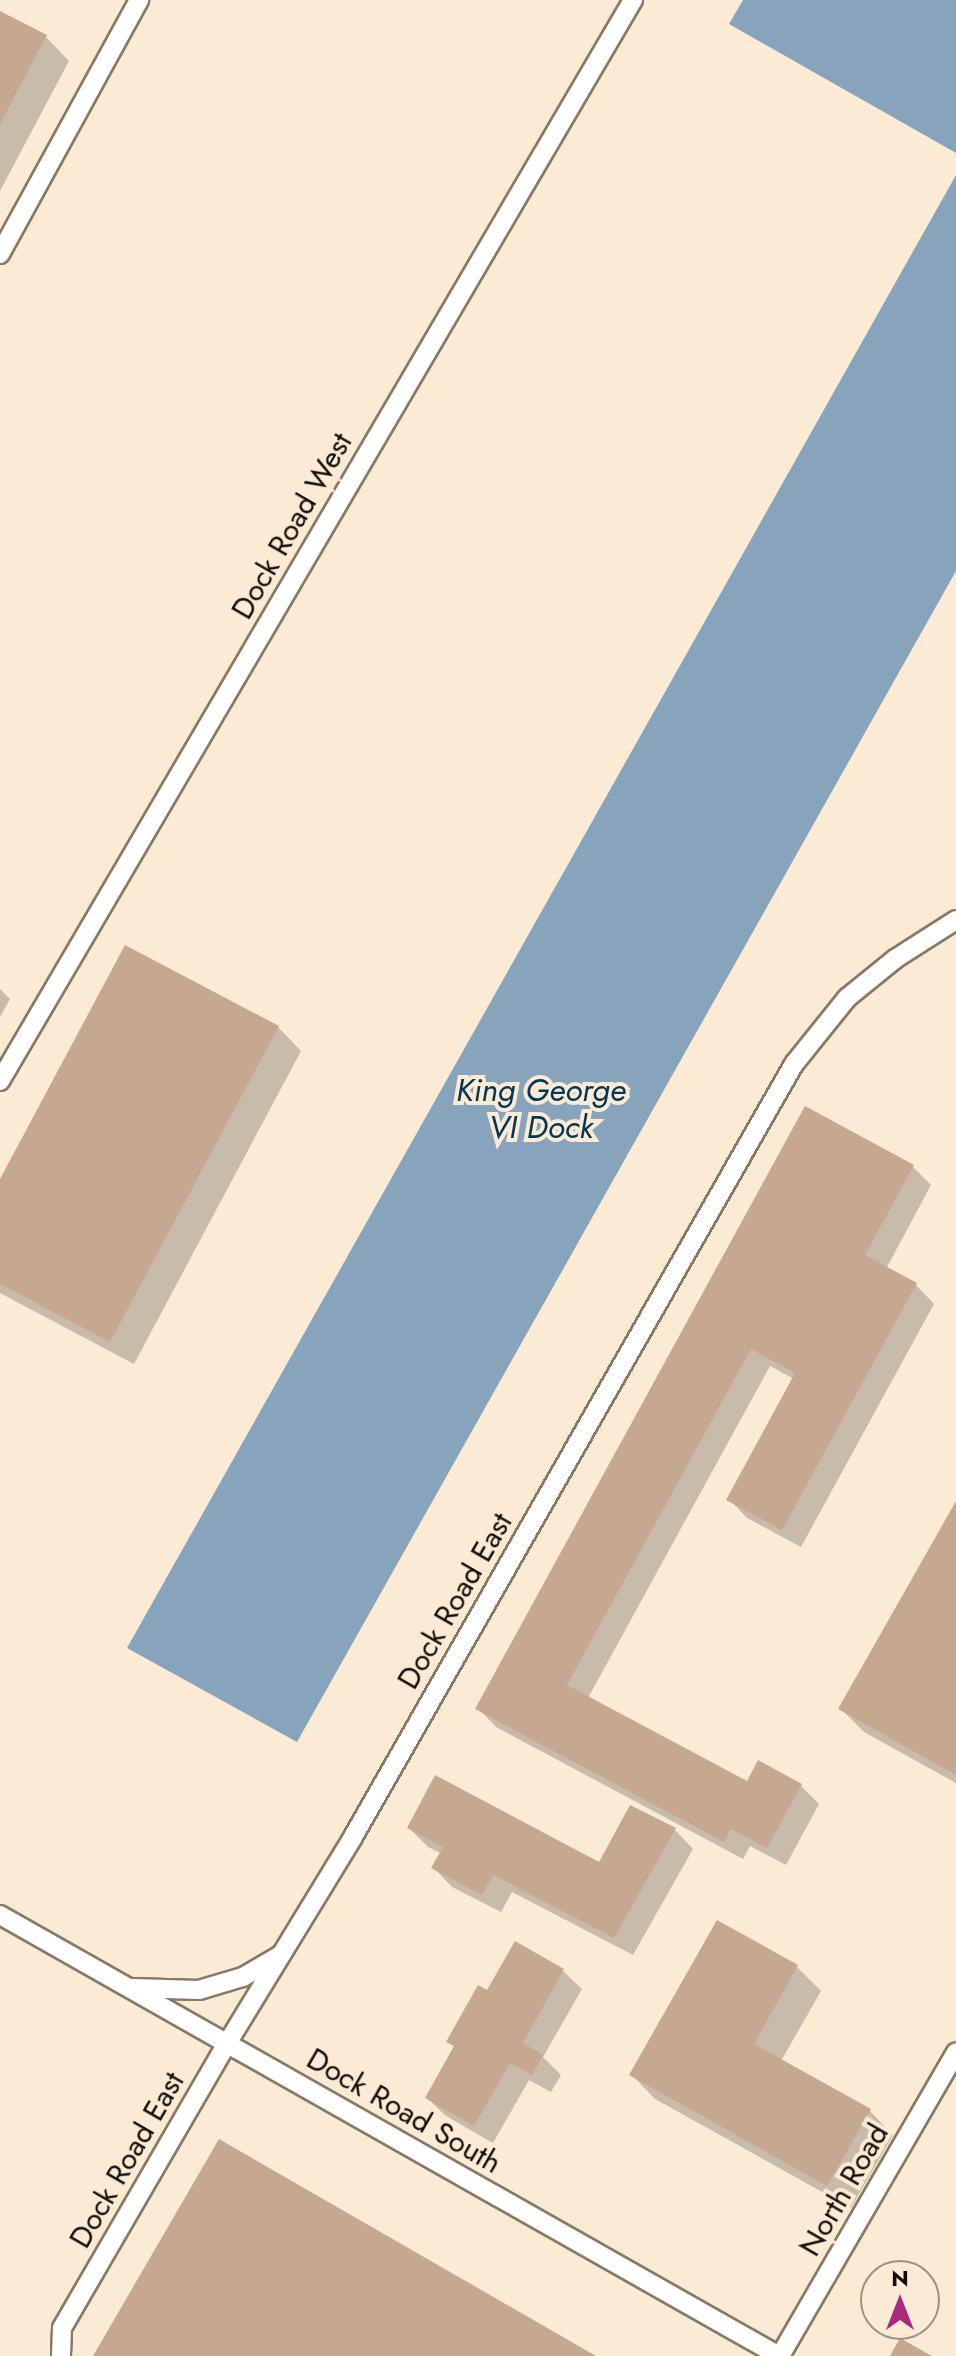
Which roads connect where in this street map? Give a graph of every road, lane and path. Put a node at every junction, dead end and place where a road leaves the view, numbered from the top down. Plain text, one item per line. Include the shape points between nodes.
1 (139, 0) edge
2 (633, 0) edge
3 (0, 254) edge
4 (956, 920) edge
5 (0, 1081) edge
6 (0, 1915) edge
7 (281, 1954) junction
8 (130, 1988) junction
9 (228, 2042) junction
10 (956, 2052) edge
11 (61, 2356) edge
12 (780, 2356) edge

1 - 3 lane
2 - 5 lane, Dock Road West
4 - 7 lane, Dock Road East via 847,998 794,1064
6 - 8 lane, Dock Road South
7 - 8 lane via 243,1977 199,1990
7 - 9 lane, Dock Road East
8 - 9 lane, Dock Road South
9 - 11 lane, Dock Road East via 62,2328
9 - 12 lane, Dock Road South
10 - 12 lane, North Road

